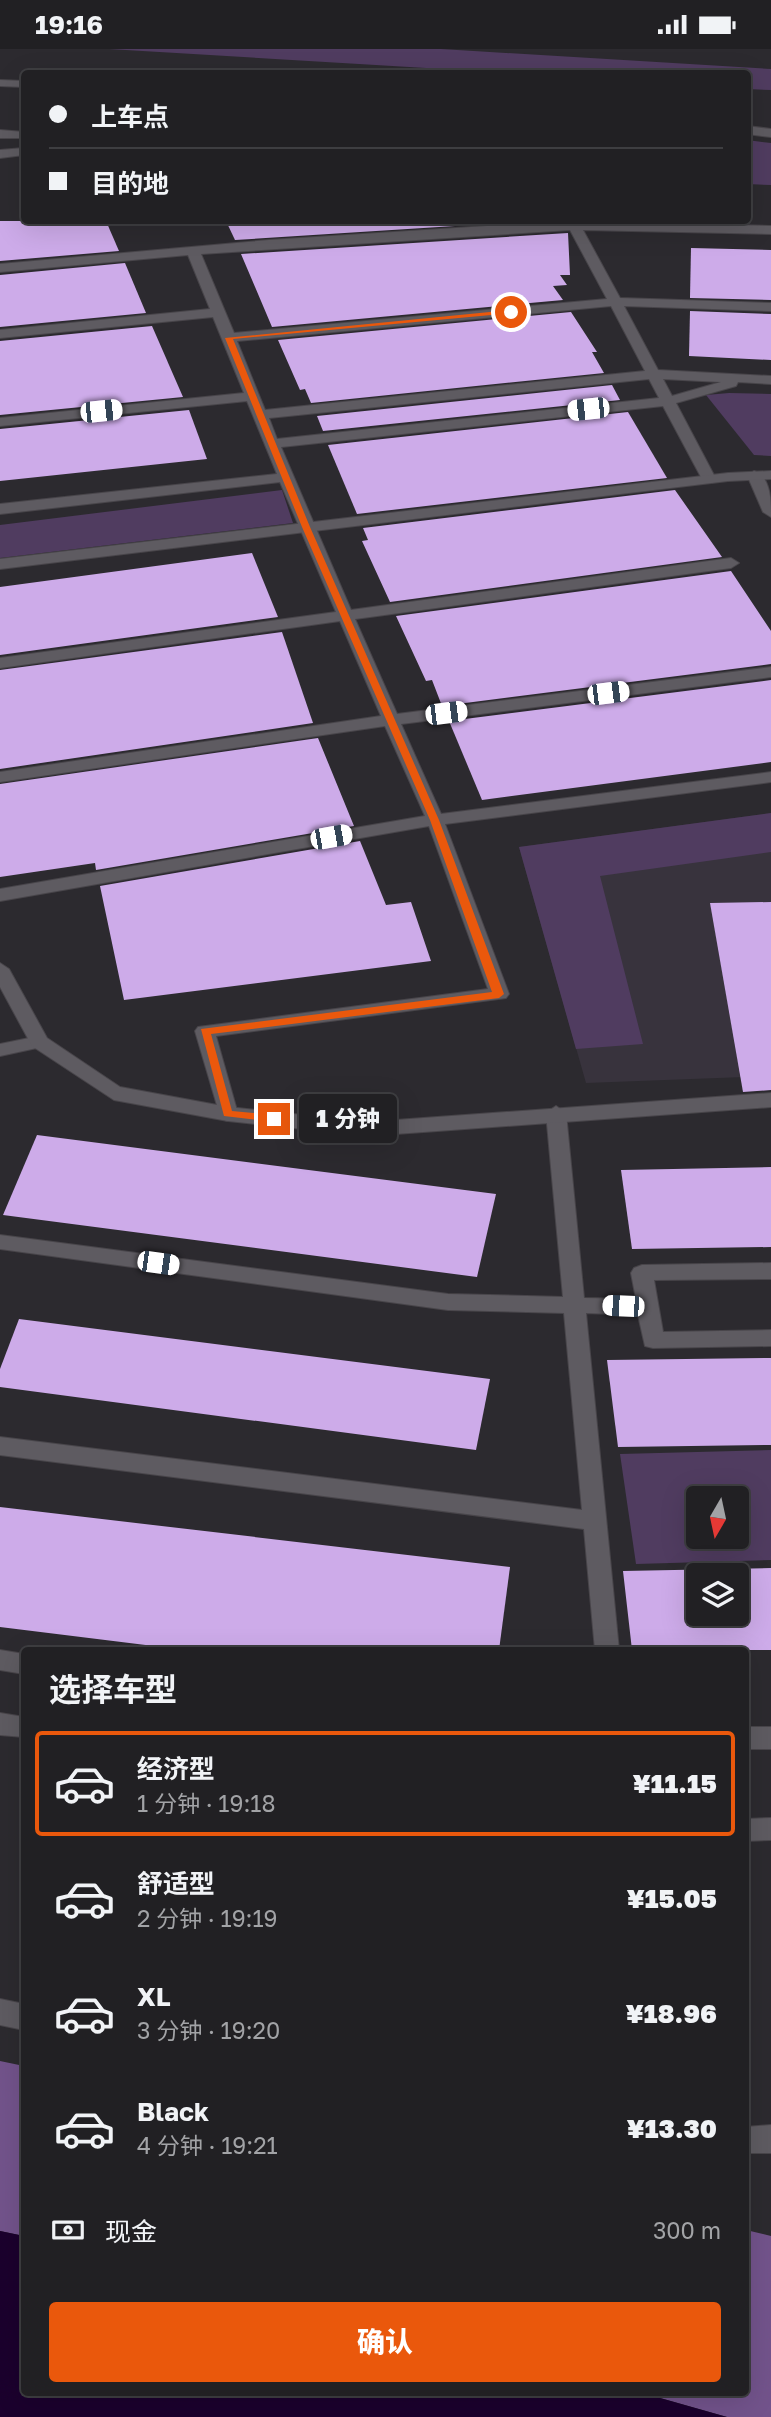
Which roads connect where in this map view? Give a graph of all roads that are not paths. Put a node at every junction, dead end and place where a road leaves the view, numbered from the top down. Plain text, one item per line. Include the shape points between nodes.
1 (0, 83) edge
2 (21, 84) edge
3 (751, 130) edge
4 (771, 133) edge
5 (0, 134) edge
6 (21, 135) edge
7 (21, 152) edge
8 (0, 155) edge
9 (560, 224) edge
10 (575, 224) edge
11 (602, 224) edge
12 (771, 230) edge
13 (193, 251) junction
14 (0, 268) edge
15 (615, 302) junction
16 (771, 307) edge
17 (218, 312) junction
18 (0, 334) edge
19 (228, 338) junction
20 (653, 374) junction
21 (747, 379) junction
22 (771, 380) edge
23 (253, 396) junction
24 (668, 401) junction
25 (260, 415) junction
26 (0, 422) edge
27 (272, 444) junction
28 (754, 475) junction
29 (771, 475) edge
30 (286, 477) junction
31 (709, 479) junction
32 (0, 509) edge
33 (771, 512) edge
34 (306, 527) junction
35 (731, 563) dead end
36 (0, 564) edge
37 (345, 616) junction
38 (0, 663) edge
39 (771, 672) edge
40 (391, 720) junction
41 (771, 776) edge
42 (0, 777) edge
43 (435, 820) junction
44 (0, 895) edge
45 (0, 969) edge
46 (39, 1042) junction
47 (0, 1050) edge
48 (771, 1100) edge
49 (228, 1114) junction
50 (556, 1114) junction
51 (0, 1242) edge
52 (771, 1271) edge
53 (574, 1305) junction
54 (648, 1307) junction
55 (771, 1338) edge
56 (0, 1446) edge
57 (594, 1521) junction
58 (607, 1647) edge
59 (0, 1660) edge
60 (21, 1664) edge
61 (0, 1724) edge
62 (21, 1727) edge
63 (749, 1738) edge
64 (771, 1738) edge
65 (771, 1829) edge
66 (749, 1830) edge
67 (0, 2012) edge
68 (21, 2016) edge
69 (771, 2139) edge
70 (749, 2140) edge

1 - 2 street
3 - 4 street
5 - 6 street
7 - 8 street
9 - 13 street
10 - 15 street
11 - 12 street
13 - 14 street
13 - 17 street
15 - 16 street
15 - 19 street
15 - 20 street
17 - 18 street
17 - 19 street
19 - 23 street
20 - 21 street
20 - 24 street
20 - 25 street
21 - 22 street
21 - 24 street
23 - 25 street
23 - 26 street
24 - 27 street
24 - 31 street
25 - 27 street
27 - 30 street
28 - 29 street
28 - 31 street
28 - 33 street
30 - 32 street
30 - 34 street
31 - 34 street
34 - 36 street
34 - 37 street
35 - 37 street
37 - 38 street
37 - 40 street
39 - 40 street
40 - 42 street
40 - 43 street
41 - 43 street
43 - 44 street
43 - 49 street via 499,994 205,1031
45 - 46 street
46 - 47 street
46 - 49 street via 114,1093
48 - 50 street
49 - 50 street via 368,1129
50 - 53 street
51 - 53 street via 448,1302
52 - 54 street via 642,1273
53 - 54 street
53 - 57 street
54 - 55 street via 653,1340
56 - 57 street
57 - 58 street
59 - 60 street
61 - 62 street
63 - 64 street
65 - 66 street
67 - 68 street
69 - 70 street

